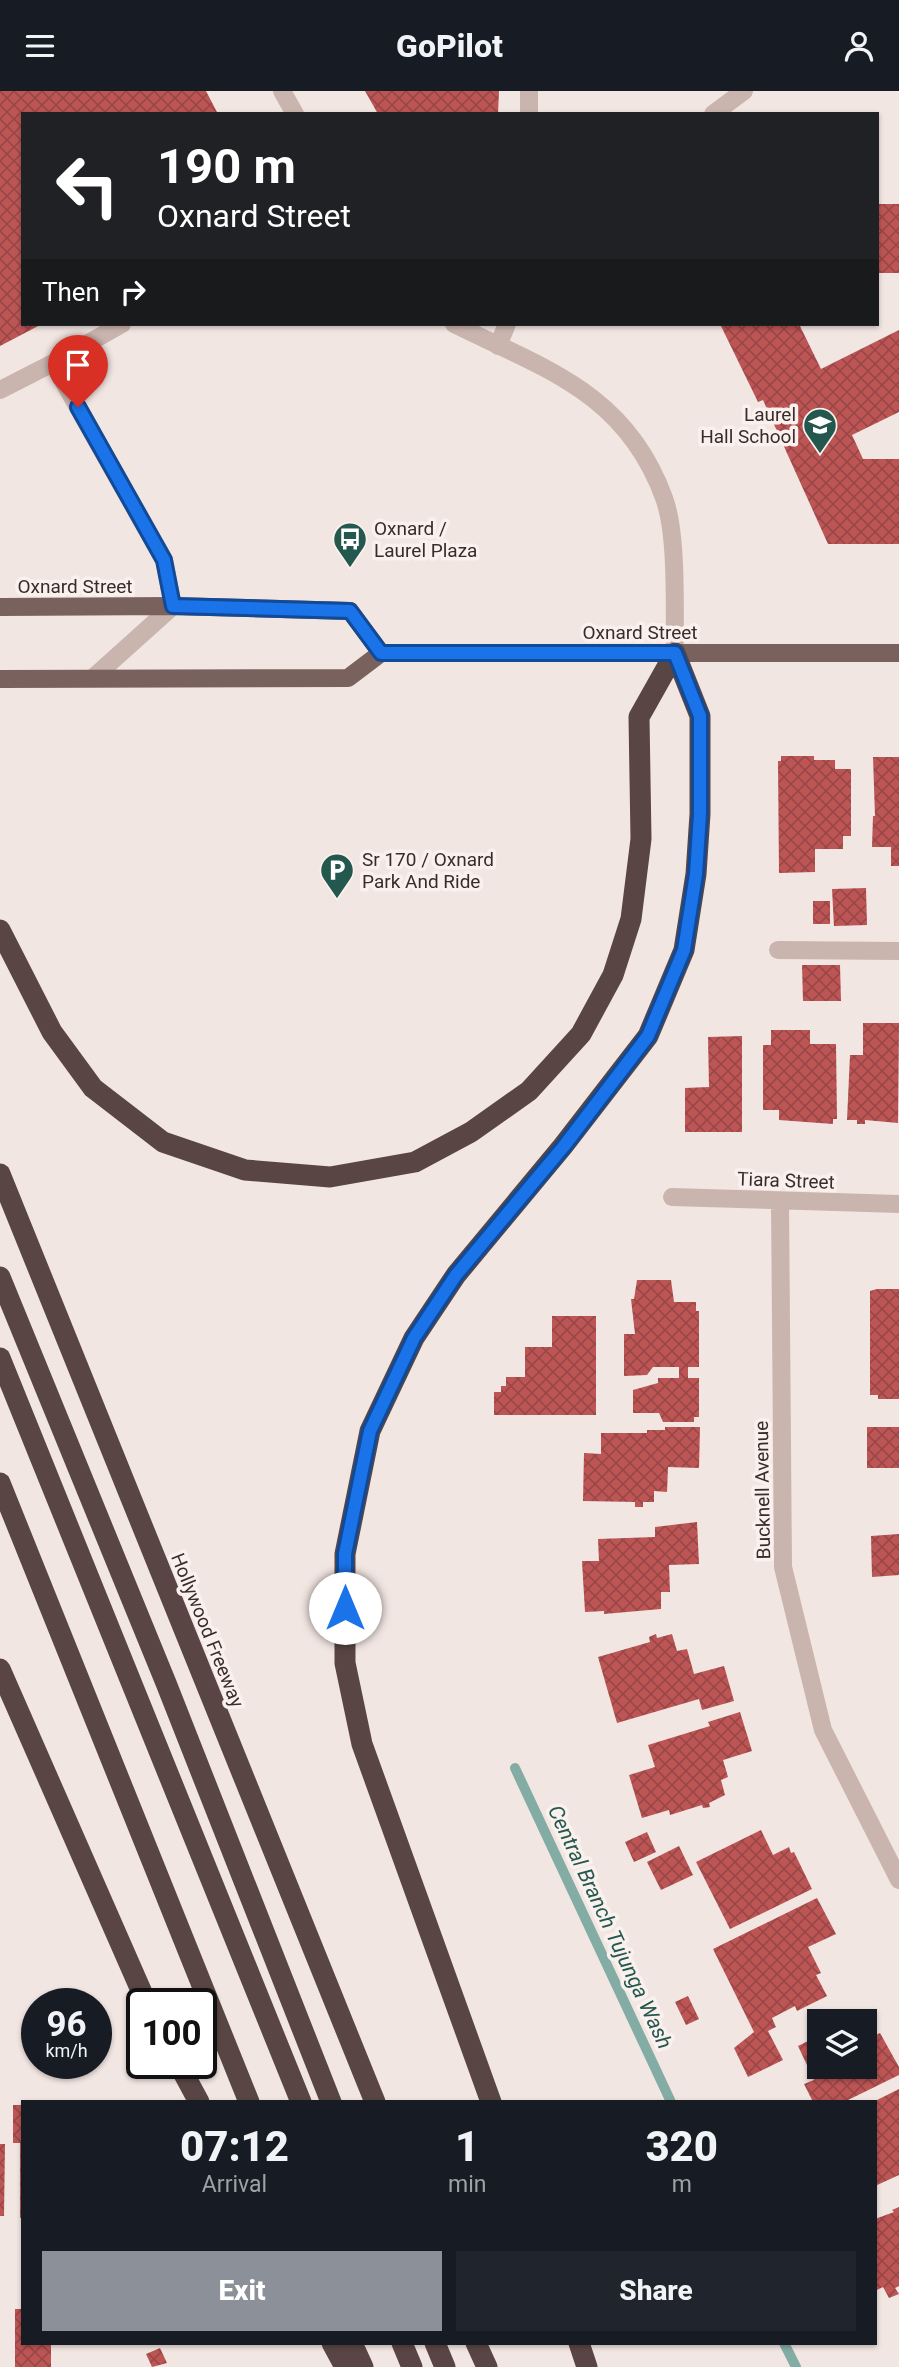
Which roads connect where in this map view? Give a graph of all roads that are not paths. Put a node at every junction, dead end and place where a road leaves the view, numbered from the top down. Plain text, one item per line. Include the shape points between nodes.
1 (282, 91) edge
2 (529, 91) edge
3 (744, 91) edge
4 (294, 112) edge
5 (529, 112) edge
6 (716, 112) edge
7 (118, 326) edge
8 (458, 326) edge
9 (506, 326) edge
10 (498, 346) junction
11 (53, 363) junction
12 (0, 390) edge
13 (173, 606) junction
14 (0, 607) edge
15 (381, 653) junction
16 (675, 653) junction
17 (899, 653) edge
18 (94, 677) junction
19 (0, 679) edge
20 (0, 930) edge
21 (778, 950) dead end
22 (899, 951) edge
23 (0, 1174) edge
24 (672, 1197) dead end
25 (780, 1202) junction
26 (899, 1204) edge
27 (0, 1277) edge
28 (0, 1358) edge
29 (0, 1483) edge
30 (0, 1669) edge
31 (899, 1880) edge
32 (140, 1988) edge
33 (187, 2079) edge
34 (199, 2100) edge
35 (249, 2100) edge
36 (301, 2100) edge
37 (330, 2100) edge
38 (373, 2100) edge
39 (490, 2100) edge
40 (333, 2345) edge
41 (353, 2345) edge
42 (403, 2345) edge
43 (436, 2345) edge
44 (477, 2345) edge
45 (580, 2345) edge
46 (345, 2367) edge
47 (363, 2367) edge
48 (412, 2367) edge
49 (445, 2367) edge
50 (487, 2367) edge
51 (587, 2367) edge

1 - 4 street
2 - 5 street
3 - 6 street
7 - 11 street
8 - 10 street
9 - 10 street
10 - 16 street via 546,367 601,402 639,448 665,500 673,561
11 - 12 street
11 - 13 street via 164,560
13 - 14 main road, Oxnard Street
13 - 15 main road, Oxnard Street via 350,611
13 - 18 street
15 - 16 main road, Oxnard Street
15 - 18 main road via 348,678
16 - 17 main road, Oxnard Street
16 - 20 highway via 639,717 641,839 631,919 613,975 581,1034 529,1091 471,1132 415,1162 330,1177 245,1170 163,1142 93,1089 52,1032
16 - 39 highway via 700,716 696,874 684,950 648,1036 456,1275 414,1338 370,1431 345,1554 345,1663 362,1744
18 - 19 main road
21 - 22 street
23 - 38 highway, Hollywood Freeway
24 - 25 street, Tiara Street
25 - 26 street, Tiara Street
25 - 31 street, Bucknell Avenue via 783,1567 823,1730
27 - 37 highway
28 - 36 highway
29 - 35 highway
30 - 32 highway
33 - 34 highway
40 - 46 highway
41 - 47 highway
42 - 48 highway
43 - 49 highway
44 - 50 highway
45 - 51 highway

